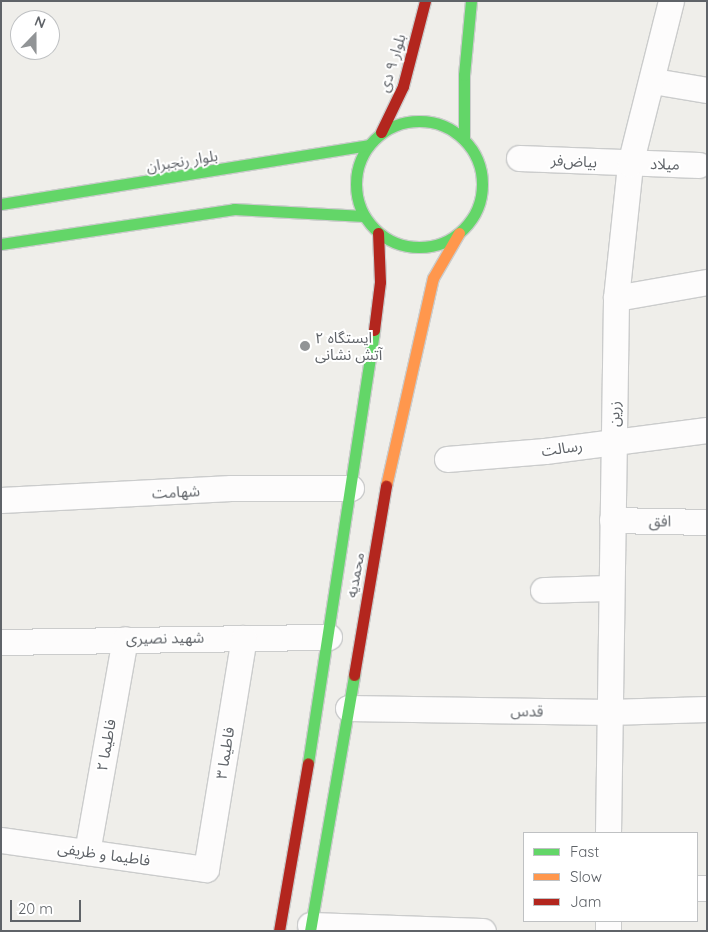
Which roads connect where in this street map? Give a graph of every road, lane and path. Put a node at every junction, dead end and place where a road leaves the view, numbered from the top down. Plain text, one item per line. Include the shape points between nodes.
1 (424, 1) edge
2 (471, 1) edge
3 (671, 1) edge
4 (653, 81) junction
5 (707, 90) edge
6 (381, 132) junction
7 (464, 139) junction
8 (368, 145) junction
9 (519, 158) dead end
10 (630, 164) junction
11 (699, 165) dead end
12 (1, 204) edge
13 (364, 216) junction
14 (378, 232) junction
15 (460, 233) junction
16 (1, 244) edge
17 (707, 282) edge
18 (616, 298) junction
19 (707, 430) edge
20 (613, 441) junction
21 (447, 459) dead end
22 (351, 488) junction
23 (1, 500) edge
24 (612, 520) junction
25 (707, 522) edge
26 (610, 588) junction
27 (543, 590) dead end
28 (329, 637) junction
29 (244, 638) junction
30 (125, 639) junction
31 (1, 642) edge
32 (348, 708) junction
33 (707, 710) edge
34 (609, 712) junction
35 (608, 832) edge
36 (1, 840) edge
37 (87, 852) junction
38 (206, 869) joint
39 (310, 928) edge
40 (279, 931) edge
41 (483, 931) edge

1 - 6 main road, بلوار ۹ دی via 403,86
2 - 7 main road via 464,75
3 - 4 street, زرین
4 - 5 street
4 - 10 street, زرین
6 - 7 main road via 397,124 433,121
6 - 8 main road
7 - 15 main road via 477,156 483,177 482,198 474,217
8 - 12 main road, بلوار رنجبران
8 - 13 main road via 359,162 355,180
9 - 10 street, بیاض‌فر
10 - 11 street, میلاد
10 - 18 street, زرین
13 - 14 main road
13 - 16 main road via 234,209
14 - 15 main road via 397,244 419,248 440,244
14 - 22 main road, محمدیه via 380,282
15 - 32 main road, محمدیه via 434,278 389,466
17 - 18 street
18 - 20 street, زرین
19 - 20 street, رسالت
20 - 21 street, رسالت via 545,451
20 - 24 street, زرین
22 - 23 street, شهامت via 231,488
22 - 28 main road, محمدیه
24 - 25 street, افق
24 - 26 street, زرین
26 - 27 street
26 - 34 street, زرین
28 - 29 street, شهید نصیری
28 - 40 main road, محمدیه
29 - 30 street, شهید نصیری
29 - 38 street, ۳ فاطیما
30 - 31 street, شهید نصیری
30 - 37 street, فاطیما ۲
32 - 34 street, قدس
32 - 39 main road, محمدیه
33 - 34 street, قدس
34 - 35 street, زرین
36 - 37 street, فاطیما و ظریفی
37 - 38 street, فاطیما و ظریفی
39 - 41 street

